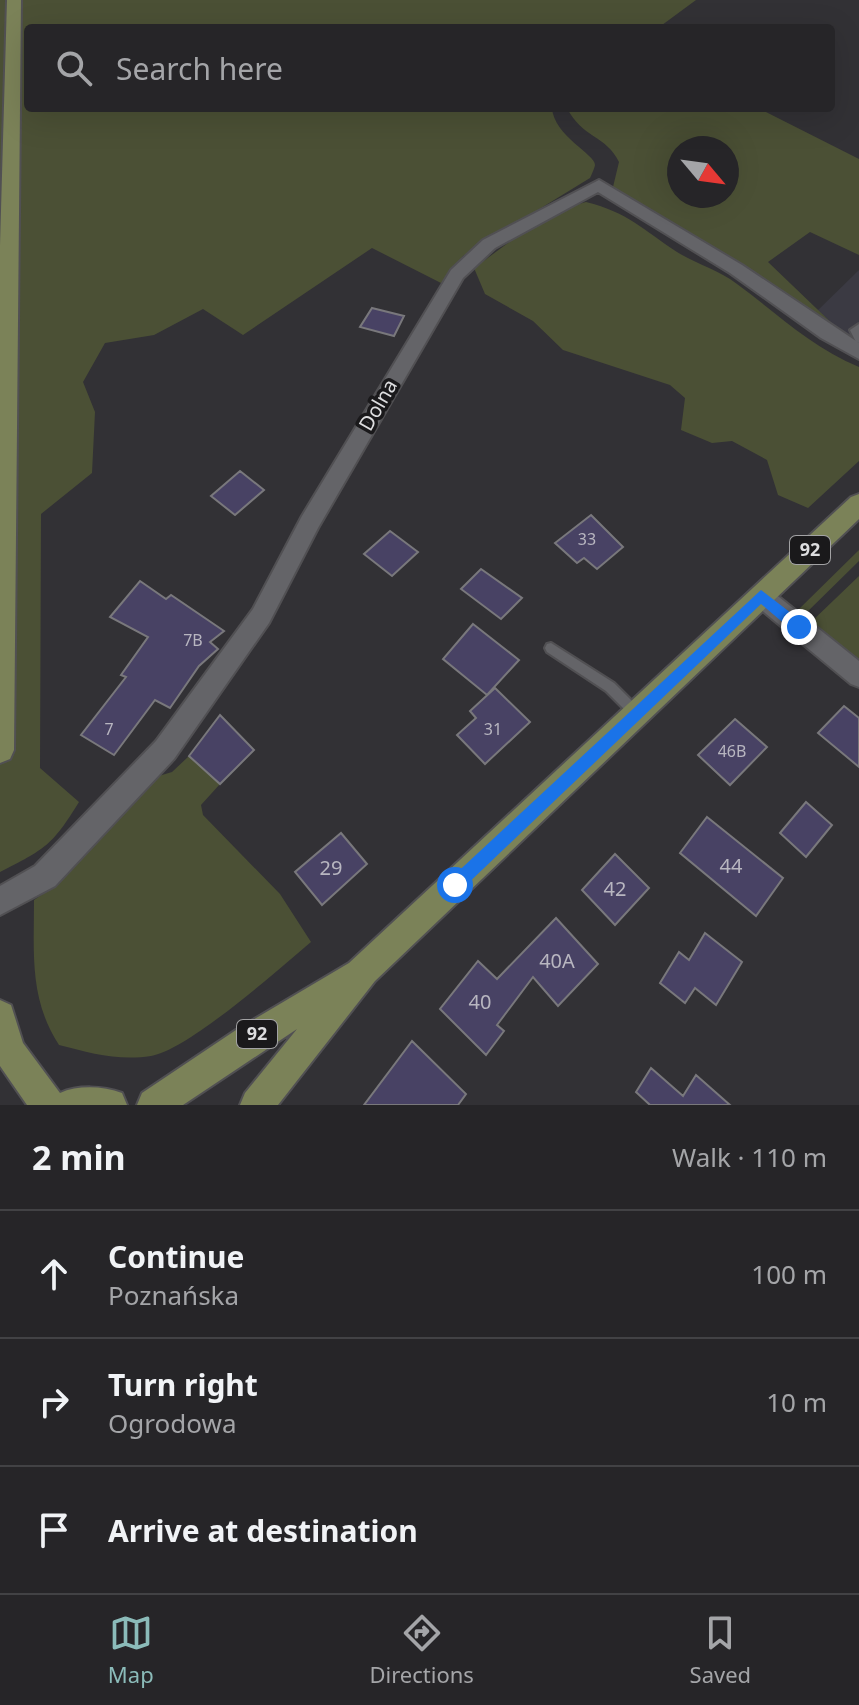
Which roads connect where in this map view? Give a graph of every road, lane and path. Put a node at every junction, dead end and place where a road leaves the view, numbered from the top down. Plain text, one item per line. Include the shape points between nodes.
1 (14, 0) edge
2 (859, 327) edge
3 (859, 340) edge
4 (859, 352) edge
5 (859, 504) edge
6 (761, 596) junction
7 (551, 648) dead end
8 (859, 676) edge
9 (637, 713) junction
10 (0, 750) edge
11 (0, 901) edge
12 (364, 970) junction
13 (0, 1016) edge
14 (48, 1105) edge
15 (71, 1105) edge
16 (110, 1105) edge
17 (154, 1105) edge
18 (257, 1105) edge

1 - 10 main road
2 - 3 lane
4 - 11 street, Dolna via 599,185 489,244 440,300 261,616 165,750 45,876
5 - 6 main road, 92
6 - 8 street
6 - 9 main road, 92
7 - 9 lane via 610,687
9 - 12 main road, 92
12 - 17 main road, 92
12 - 18 main road, 92
13 - 14 main road via 5,1046
15 - 16 main road

